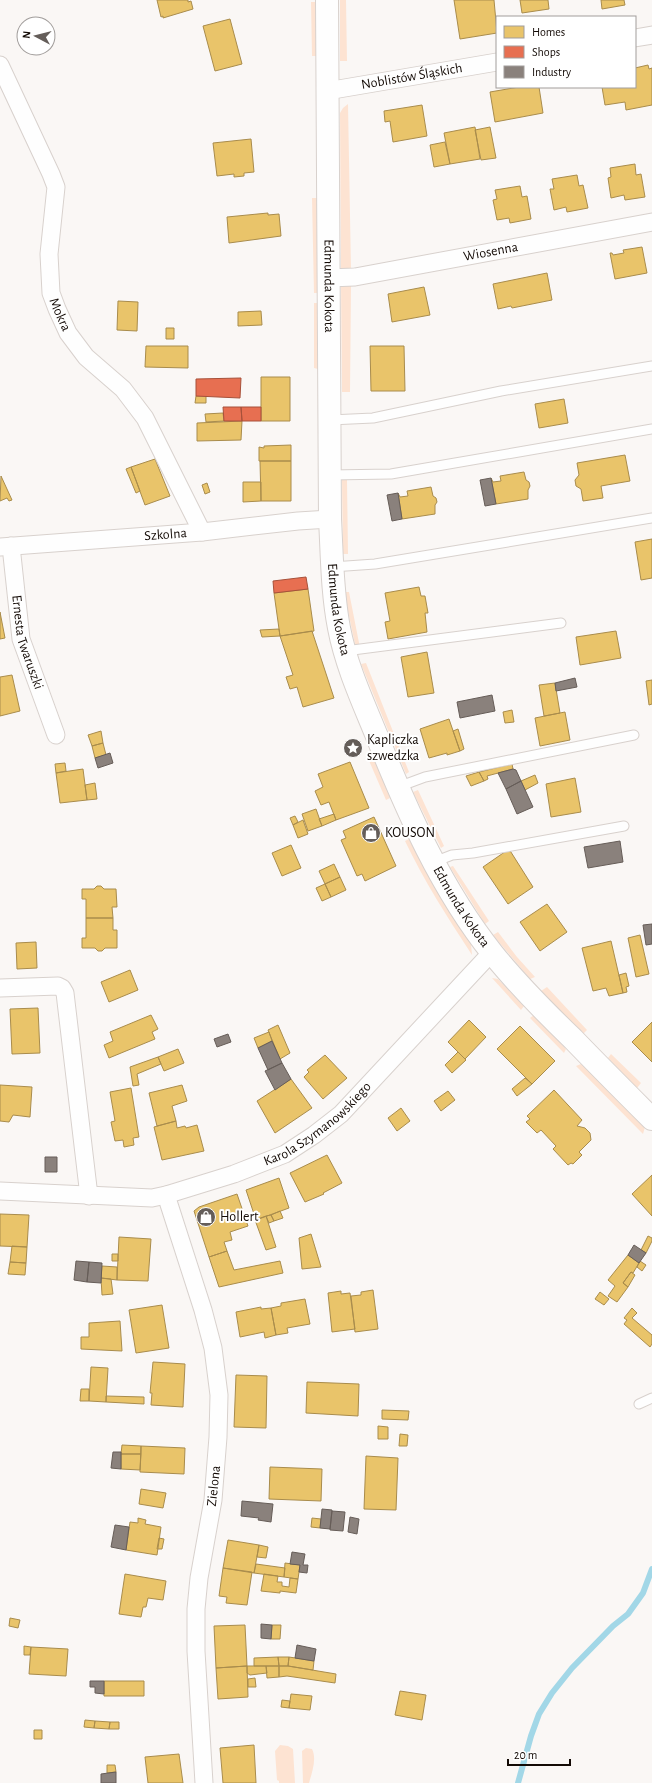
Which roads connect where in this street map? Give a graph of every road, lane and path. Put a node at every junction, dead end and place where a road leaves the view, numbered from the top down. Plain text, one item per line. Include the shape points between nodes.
1 (327, 0) edge
2 (652, 35) edge
3 (636, 38) edge
4 (496, 62) edge
5 (0, 65) edge
6 (327, 91) junction
7 (652, 222) edge
8 (328, 278) junction
9 (652, 366) edge
10 (330, 420) junction
11 (652, 430) edge
12 (330, 475) junction
13 (652, 518) edge
14 (330, 519) junction
15 (202, 532) junction
16 (6, 547) edge
17 (332, 567) junction
18 (561, 623) dead end
19 (345, 652) junction
20 (634, 734) dead end
21 (56, 735) dead end
22 (398, 787) junction
23 (624, 826) dead end
24 (434, 862) junction
25 (492, 952) junction
26 (0, 988) edge
27 (652, 1119) edge
28 (0, 1191) edge
29 (166, 1195) junction
30 (89, 1196) junction
31 (652, 1398) edge
32 (639, 1404) dead end
33 (204, 1783) edge

1 - 6 street, Edmunda Kokota
2 - 3 street
4 - 6 street, Noblistów Śląskich
5 - 15 street, Mokra via 56,187 49,254 51,293 57,308 68,333 86,357 123,389 145,418
6 - 8 street, Edmunda Kokota
7 - 8 street, Wiosenna via 355,276
8 - 10 street, Edmunda Kokota
9 - 10 lane via 501,391 373,418
10 - 12 street, Edmunda Kokota
11 - 12 lane via 391,474
12 - 14 street, Edmunda Kokota
13 - 17 lane via 375,564
14 - 15 street, Szkolna
14 - 17 street, Edmunda Kokota
15 - 16 street, Szkolna
16 - 21 street, Ernesta Twaruszki via 21,640
17 - 19 street, Edmunda Kokota via 336,610
18 - 19 lane
19 - 22 street, Edmunda Kokota
20 - 22 lane via 425,777
22 - 24 street, Edmunda Kokota
23 - 24 lane via 452,855
24 - 25 street, Edmunda Kokota via 457,902
25 - 27 street, Edmunda Kokota via 537,1004
25 - 29 street, Karola Szymanowskiego via 341,1114 314,1135 285,1154 234,1174
26 - 30 street via 58,986 65,993
28 - 30 street, Karola Szymanowskiego
29 - 30 street, Karola Szymanowskiego via 135,1198
29 - 33 street, Zielona via 203,1310 214,1355 219,1395 213,1500 196,1609
31 - 32 lane

